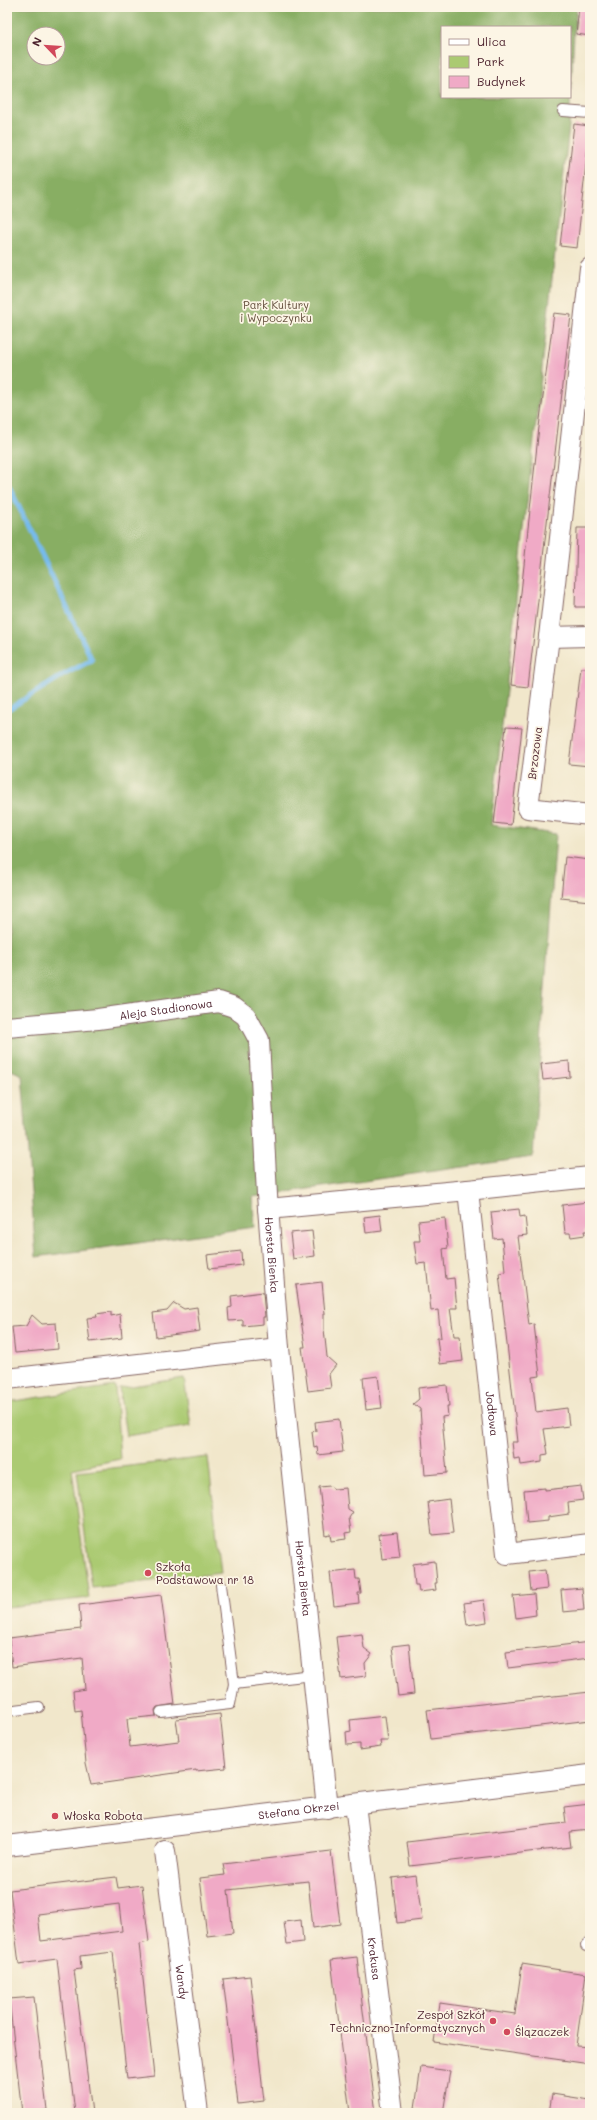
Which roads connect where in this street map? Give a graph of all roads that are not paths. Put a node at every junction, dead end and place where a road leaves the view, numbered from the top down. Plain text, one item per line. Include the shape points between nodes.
1 (563, 111) dead end
2 (590, 113) edge
3 (590, 268) edge
4 (581, 426) edge
5 (590, 636) edge
6 (549, 637) junction
7 (590, 815) edge
8 (7, 1027) edge
9 (590, 1176) edge
10 (468, 1190) junction
11 (268, 1209) junction
12 (279, 1348) junction
13 (7, 1379) edge
14 (590, 1544) edge
15 (220, 1585) dead end
16 (313, 1675) junction
17 (234, 1684) junction
18 (38, 1707) dead end
19 (7, 1711) edge
20 (161, 1712) dead end
21 (590, 1775) edge
22 (355, 1804) junction
23 (327, 1808) junction
24 (7, 1846) edge
25 (165, 1851) dead end
26 (198, 2113) edge
27 (393, 2113) edge

1 - 2 lane
3 - 4 street, Brzozowa
4 - 6 street, Brzozowa
5 - 6 street
6 - 7 street, Brzozowa via 528,808
8 - 11 street, Aleja Stadionowa via 98,1019 219,1002 234,1007 246,1016 259,1040
9 - 10 street
10 - 11 street
10 - 14 street, Jodłowa via 507,1554
11 - 12 street, Horsta Bienka
12 - 13 street
12 - 16 street, Horsta Bienka
15 - 17 lane
16 - 17 lane
16 - 23 street, Horsta Bienka
17 - 20 lane via 230,1704
18 - 19 lane
21 - 22 street, Stefana Okrzei
22 - 23 street, Stefana Okrzei
22 - 27 street, Krakusa
23 - 24 street, Stefana Okrzei
25 - 26 street, Wandy

